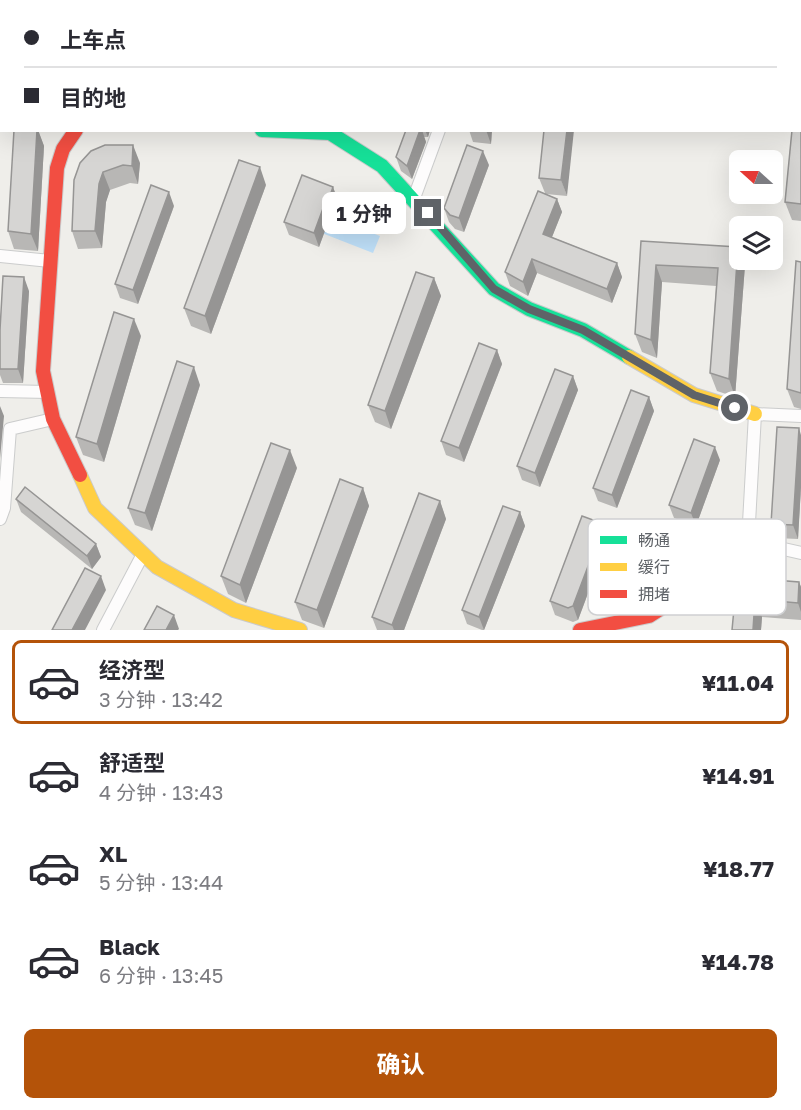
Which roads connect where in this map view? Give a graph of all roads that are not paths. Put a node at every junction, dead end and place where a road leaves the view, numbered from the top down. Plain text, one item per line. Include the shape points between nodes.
1 (75, 132) edge
2 (307, 132) edge
3 (438, 132) edge
4 (414, 198) junction
5 (0, 256) edge
6 (50, 261) junction
7 (0, 391) edge
8 (48, 392) junction
9 (754, 414) junction
10 (801, 416) edge
11 (53, 420) junction
12 (0, 519) edge
13 (749, 519) edge
14 (786, 550) edge
15 (801, 553) edge
16 (143, 554) junction
17 (651, 615) edge
18 (103, 630) edge
19 (300, 630) edge
20 (580, 630) edge

1 - 6 street via 57,168
2 - 4 street via 330,133 382,166
3 - 4 street
4 - 9 street via 494,289 529,309 583,330 694,395
5 - 6 street
6 - 8 street via 43,371
7 - 8 street
8 - 11 street
9 - 10 street
9 - 13 street
11 - 12 street via 10,429
11 - 16 street via 95,508
14 - 15 street
16 - 18 street
16 - 19 street via 157,567 234,610
17 - 20 street

